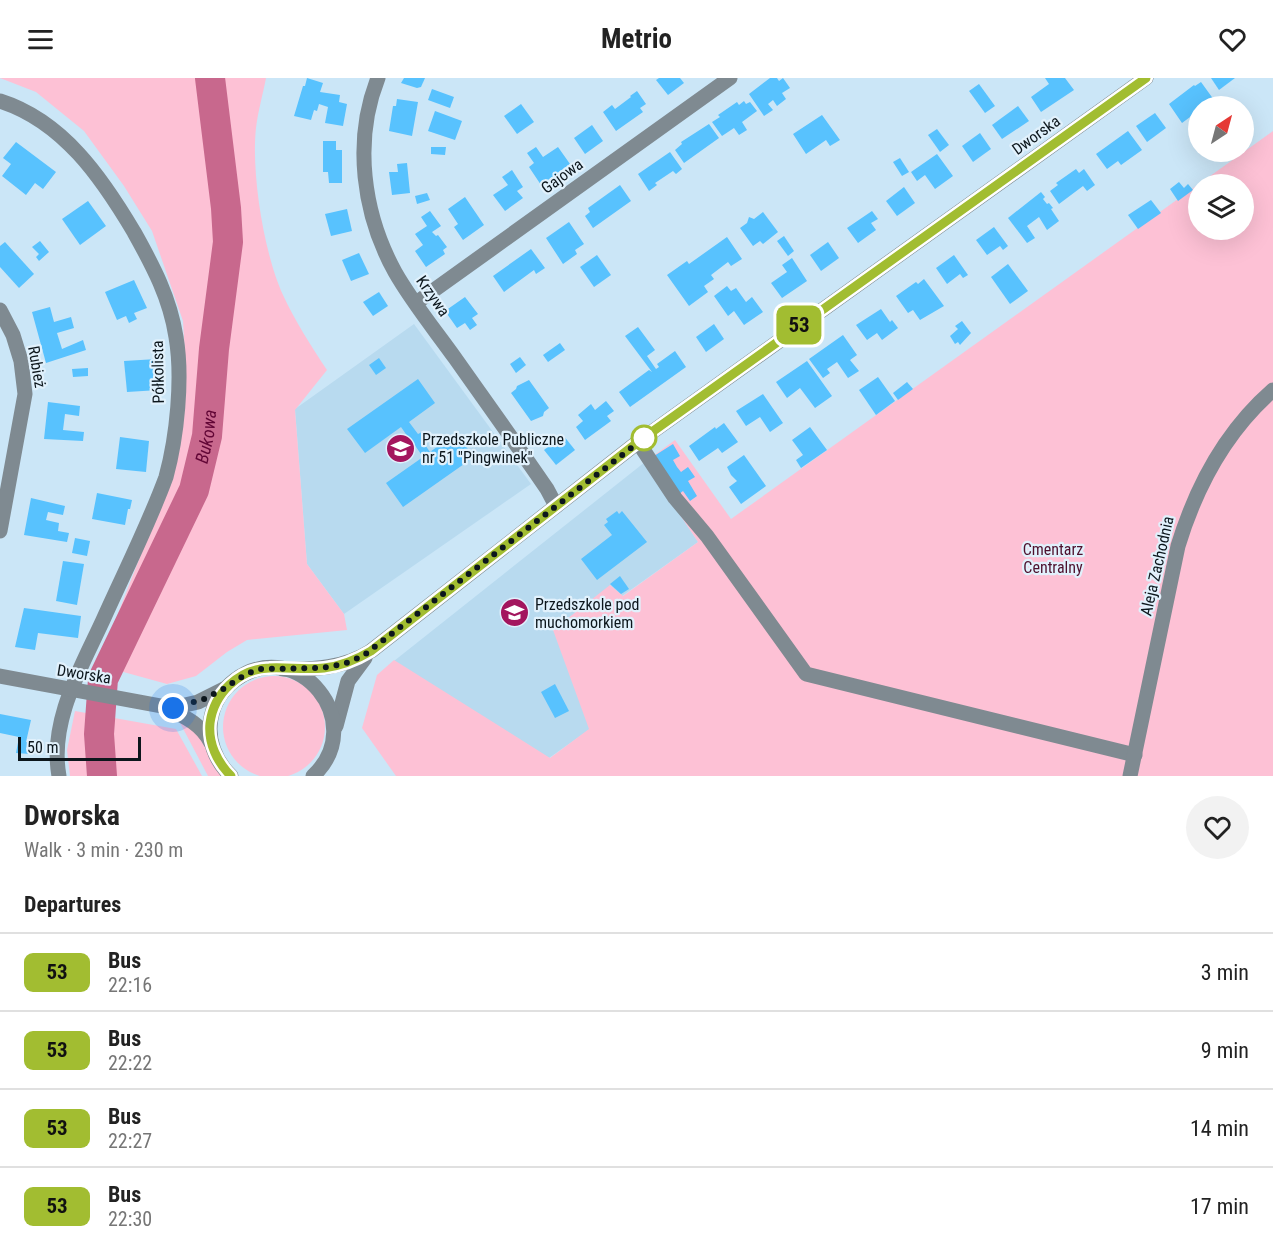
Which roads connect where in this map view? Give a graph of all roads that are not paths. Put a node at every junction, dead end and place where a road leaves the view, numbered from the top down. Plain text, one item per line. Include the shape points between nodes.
1 (378, 78) edge
2 (730, 78) edge
3 (1146, 78) edge
4 (0, 101) edge
5 (416, 303) junction
6 (1, 315) edge
7 (1273, 390) edge
8 (638, 442) junction
9 (556, 506) junction
10 (0, 531) edge
11 (371, 651) junction
12 (283, 669) junction
13 (0, 676) edge
14 (227, 687) junction
15 (70, 690) junction
16 (162, 707) junction
17 (333, 737) junction
18 (212, 745) junction
19 (1135, 755) junction
20 (317, 775) edge
21 (58, 776) edge
22 (231, 776) edge
23 (1130, 776) edge

1 - 5 street, Krzywa via 366,124 366,185 385,252
2 - 5 street, Gajowa
3 - 8 street, Dworska
4 - 15 street, Półkolista via 23,110 53,131 81,155 104,183 162,285 178,356 174,441 166,477
5 - 9 street, Krzywa
6 - 10 street, Rubież via 13,335 21,361 25,394
7 - 19 street, Aleja Zachodnia via 1252,410 1213,462 1187,516 1174,561
8 - 9 street, Dworska
8 - 19 street via 806,674
9 - 11 street, Dworska
11 - 12 street, Dworska via 334,666
11 - 17 street, Dworska via 348,681
12 - 14 street, Dworska via 253,671
12 - 17 street via 305,677 322,693 332,714
13 - 15 street, Dworska
14 - 16 street, Dworska via 193,703
14 - 18 street via 212,714
15 - 16 street, Dworska
15 - 21 street via 58,745
16 - 18 street, Dworska via 195,723
17 - 20 street, Dworska via 330,752
18 - 22 street, Dworska
19 - 23 street, Aleja Zachodnia

